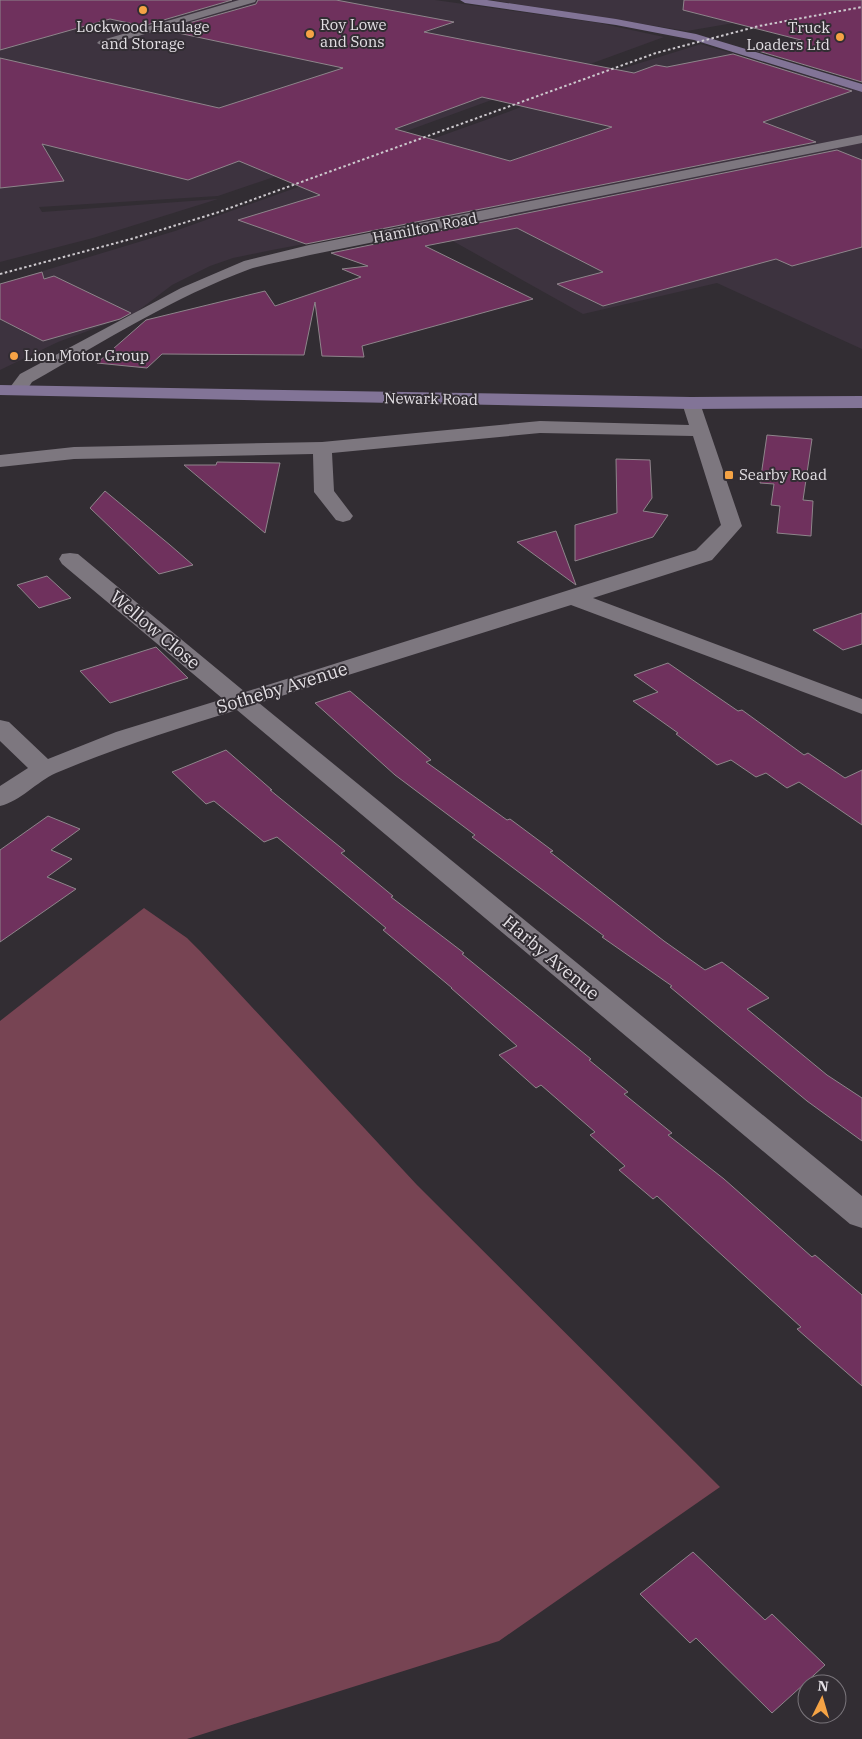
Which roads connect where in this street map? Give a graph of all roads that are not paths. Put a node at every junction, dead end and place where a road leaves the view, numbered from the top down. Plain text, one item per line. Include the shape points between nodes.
1 (251, 0) edge
2 (464, 0) edge
3 (103, 43) dead end
4 (862, 88) edge
5 (862, 140) edge
6 (9, 390) edge
7 (862, 402) edge
8 (691, 403) junction
9 (701, 431) junction
10 (322, 448) junction
11 (0, 460) edge
12 (343, 516) dead end
13 (70, 559) dead end
14 (572, 598) junction
15 (239, 701) junction
16 (862, 707) edge
17 (0, 728) edge
18 (44, 769) junction
19 (0, 798) edge
20 (862, 1215) edge

1 - 3 street
2 - 4 main road via 696,37
5 - 6 street, Hamilton Road via 309,250 244,266 116,328
6 - 8 main road, Newark Road
7 - 8 main road, Newark Road
8 - 9 street
9 - 10 street, Newark Road via 540,427
9 - 14 street via 732,526 704,555
10 - 11 street, Newark Road via 74,453
10 - 12 street via 324,492
13 - 15 street, Wellow Close
14 - 15 street, Sotheby Avenue
14 - 16 street
15 - 18 street, Sotheby Avenue via 125,737
15 - 20 street, Harby Avenue
17 - 18 street
18 - 19 street, Sotheby Avenue

